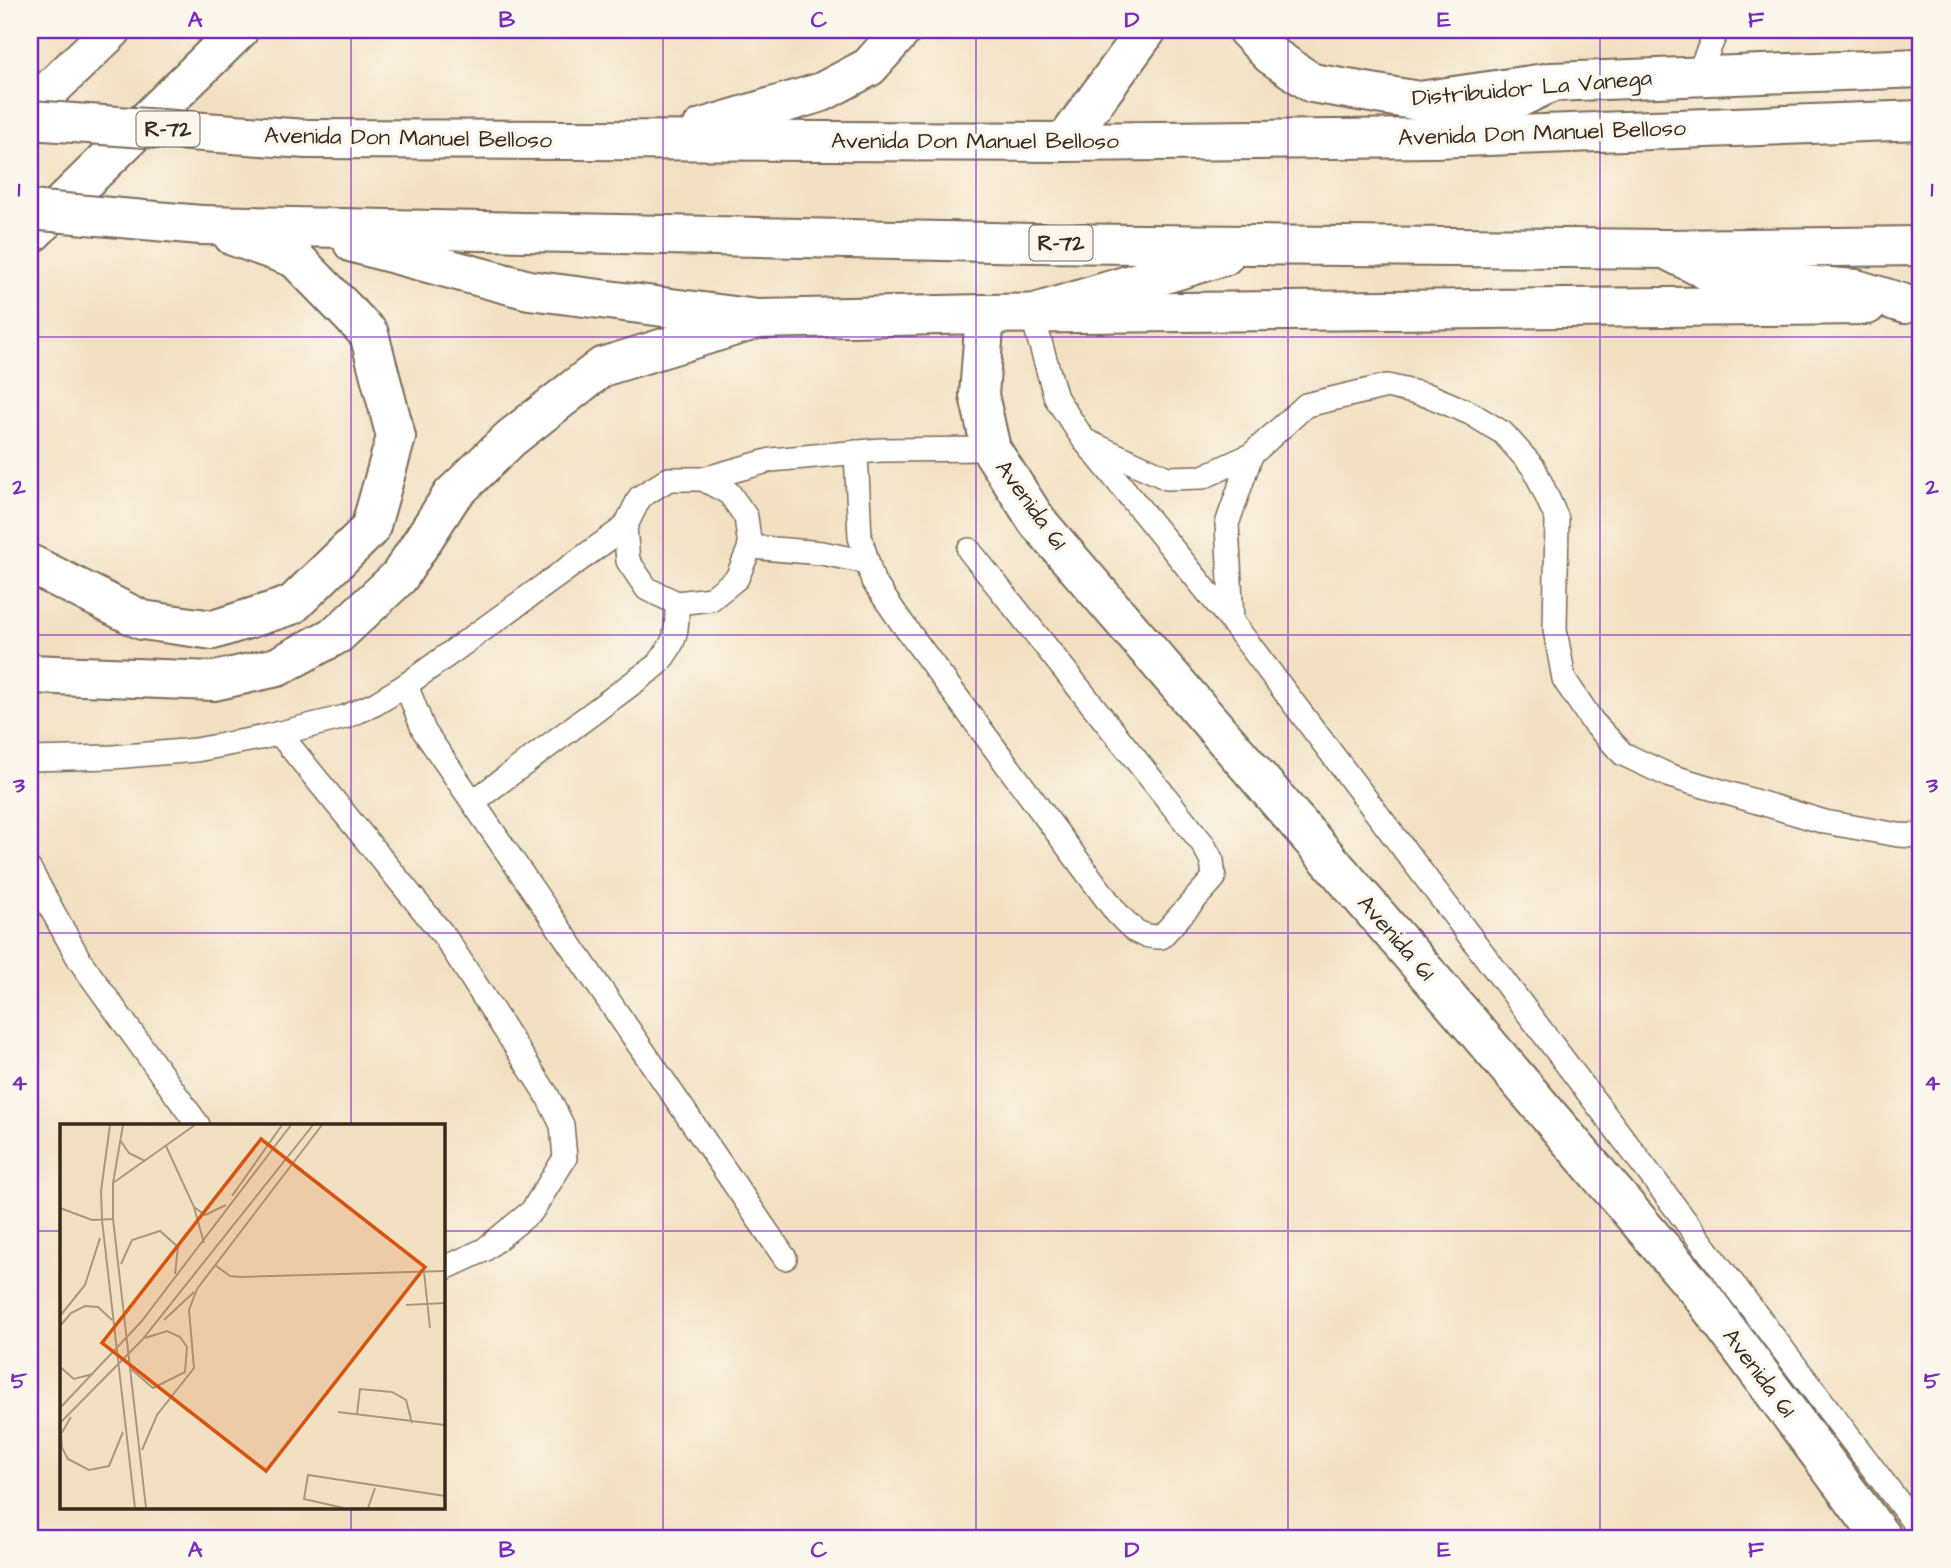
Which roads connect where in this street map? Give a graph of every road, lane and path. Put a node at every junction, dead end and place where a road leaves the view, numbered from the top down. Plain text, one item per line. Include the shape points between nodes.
1 (112, 30) edge
2 (239, 30) edge
3 (902, 30) edge
4 (1147, 30) edge
5 (1247, 30) edge
6 (1717, 30) edge
7 (1921, 68) edge
8 (1697, 76) junction
9 (1552, 82) junction
10 (1419, 101) junction
11 (30, 109) edge
12 (1477, 117) junction
13 (30, 120) edge
14 (1921, 120) edge
15 (1523, 134) junction
16 (1434, 138) junction
17 (662, 140) junction
18 (1065, 142) junction
19 (30, 210) edge
20 (201, 225) junction
21 (293, 227) junction
22 (30, 234) edge
23 (1261, 245) junction
24 (1921, 246) edge
25 (1666, 249) junction
26 (1913, 304) edge
27 (985, 314) junction
28 (1032, 314) junction
29 (758, 319) junction
30 (1084, 440) junction
31 (990, 449) junction
32 (856, 452) junction
33 (1251, 455) junction
34 (703, 479) junction
35 (625, 527) junction
36 (750, 547) junction
37 (969, 550) dead end
38 (867, 562) junction
39 (30, 564) edge
40 (677, 603) junction
41 (1232, 622) junction
42 (30, 674) edge
43 (406, 685) junction
44 (279, 733) junction
45 (30, 758) edge
46 (473, 802) junction
47 (1921, 835) edge
48 (30, 870) edge
49 (197, 1124) edge
50 (785, 1258) dead end
51 (444, 1269) edge
52 (1921, 1532) edge
53 (1882, 1538) edge

1 - 11 main road
2 - 22 main road
3 - 17 main road via 869,67 822,92
4 - 18 main road
5 - 10 main road, Distribuidor La Vanega via 1271,55 1312,83
6 - 8 lane
7 - 8 main road, Distribuidor La Vanega
8 - 9 main road, Distribuidor La Vanega
9 - 10 main road, Distribuidor La Vanega
9 - 12 main road
10 - 12 main road
12 - 15 main road
12 - 16 main road
13 - 17 main road, Avenida Don Manuel Belloso / R-72, bridge via 306,139
14 - 15 main road, Avenida Don Manuel Belloso / R-72
15 - 16 main road, Avenida Don Manuel Belloso / R-72
16 - 18 main road, Avenida Don Manuel Belloso / R-72
17 - 18 main road, Avenida Don Manuel Belloso / R-72
19 - 20 main road, R-72, bridge
20 - 21 main road, R-72
20 - 39 main road via 295,258 369,334 396,437 370,529 292,605 213,631 142,620
21 - 23 main road, R-72
21 - 29 main road, R-72 via 529,290
23 - 25 main road, R-72
23 - 28 main road, R-72
24 - 25 main road, R-72
25 - 26 main road via 1724,279 1856,289
26 - 28 main road, R-72
27 - 28 main road, R-72
27 - 29 main road, R-72
27 - 31 main road, Avenida 61 via 979,395
28 - 30 lane via 1056,398
29 - 42 main road via 602,367 511,438 452,495 399,577 338,634 277,667 214,681
30 - 33 lane via 1167,478 1203,477
30 - 41 lane
31 - 32 lane
31 - 53 main road, Avenida 61 via 1037,522 1699,1292
32 - 34 lane via 771,460
32 - 38 lane via 860,537
33 - 41 lane via 1227,524
33 - 47 lane via 1306,405 1387,386 1430,396 1470,413 1503,433 1534,468 1556,519 1555,630 1564,679 1592,721 1623,754 1670,776 1825,822
34 - 35 lane via 669,479 640,497
34 - 36 lane via 729,493 746,517
35 - 40 lane via 628,561 647,589
35 - 43 lane
36 - 38 lane
36 - 40 lane via 737,578 711,599
37 - 38 lane via 1203,844 1212,862 1214,878 1161,937 1146,937 1133,930 1116,912 902,623 873,581
40 - 46 lane via 677,633 657,665
41 - 52 lane
43 - 44 lane via 345,717
43 - 46 lane via 425,731
44 - 45 lane via 196,750
44 - 51 lane via 445,937 562,1125 565,1158 532,1211 484,1250
46 - 50 lane
48 - 49 lane via 80,961

